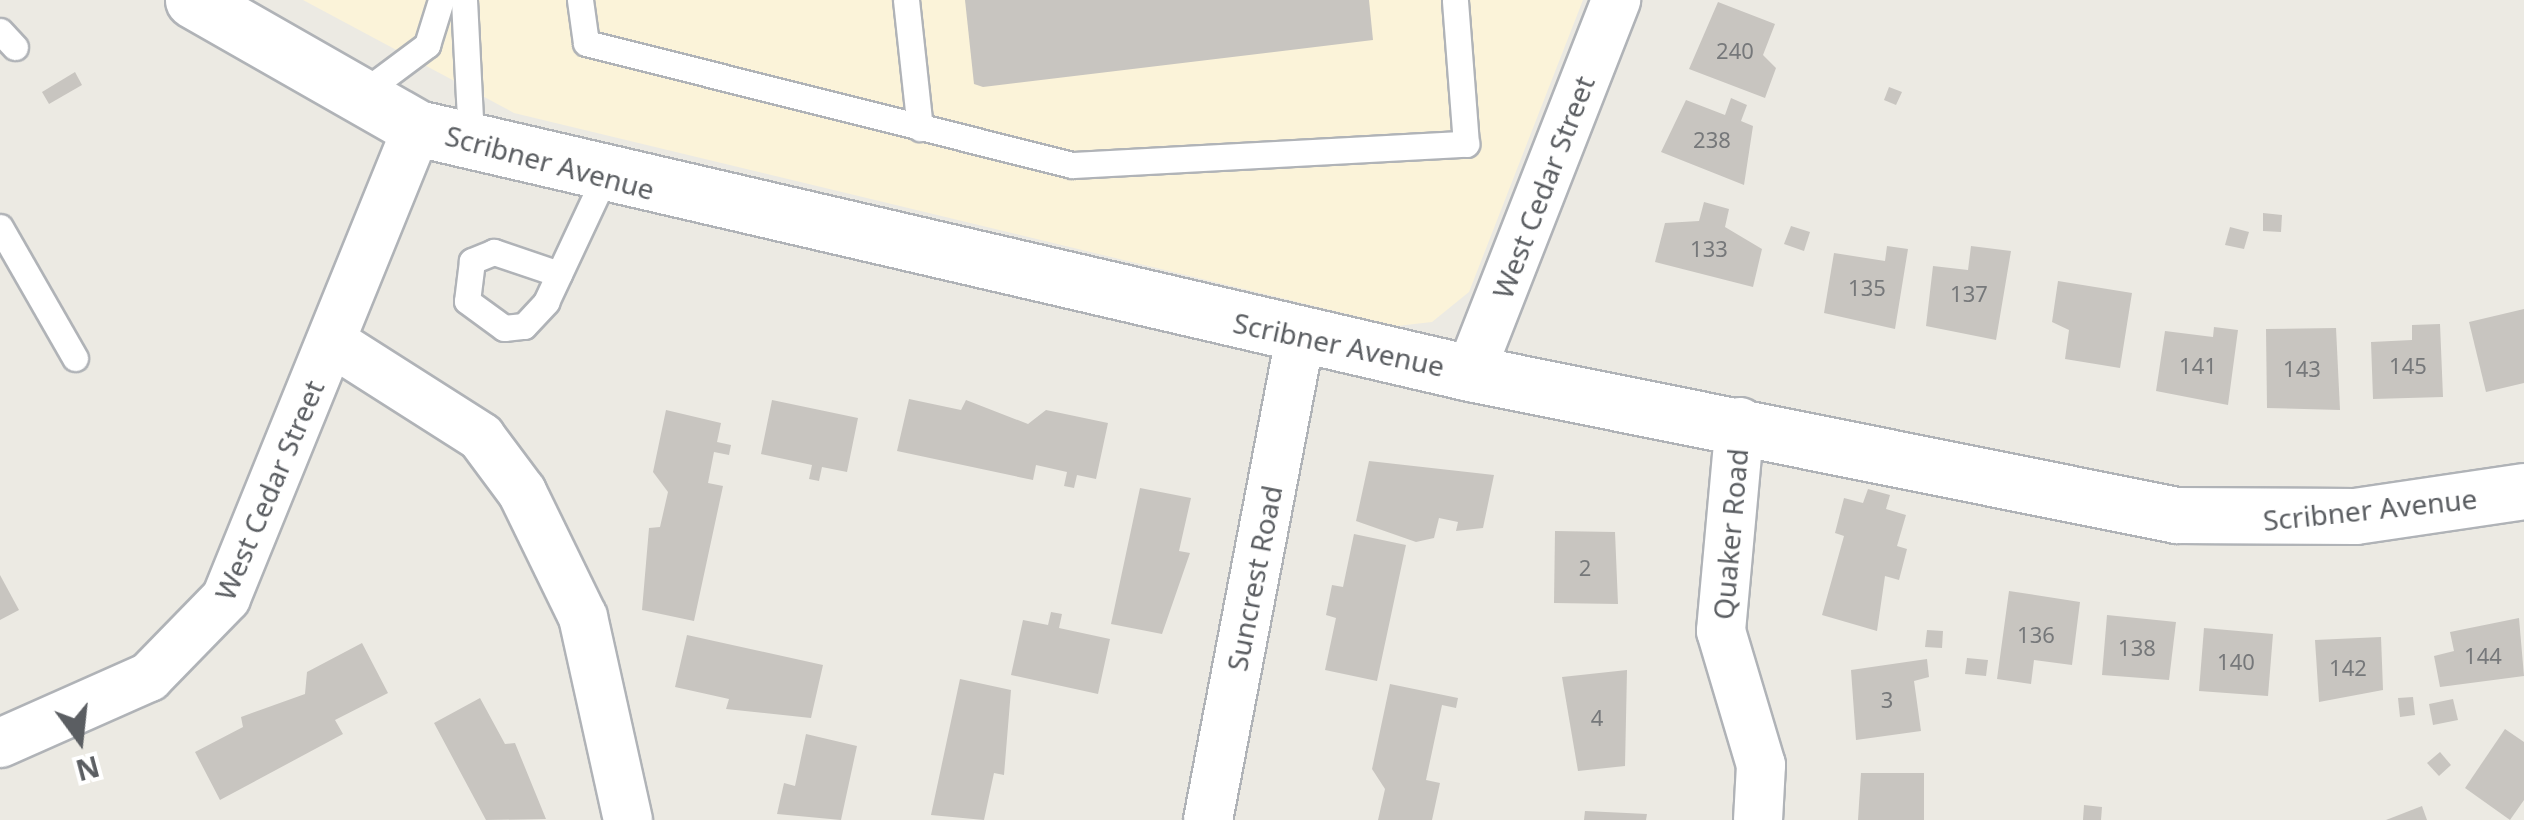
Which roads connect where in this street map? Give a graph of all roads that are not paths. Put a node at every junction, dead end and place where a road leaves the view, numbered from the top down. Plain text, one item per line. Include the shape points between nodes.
1 (193, 0) edge
2 (441, 0) edge
3 (464, 0) edge
4 (580, 0) edge
5 (906, 0) edge
6 (1455, 0) edge
7 (1616, 0) edge
8 (360, 95) junction
9 (416, 128) junction
10 (920, 128) junction
11 (472, 139) junction
12 (604, 178) junction
13 (0, 228) edge
14 (559, 274) dead end
15 (1300, 336) junction
16 (332, 342) junction
17 (75, 358) dead end
18 (1470, 373) junction
19 (1740, 422) junction
20 (2524, 491) edge
21 (0, 743) edge
22 (628, 820) edge
23 (1208, 820) edge
24 (1758, 820) edge

1 - 8 street, Scribner Avenue
2 - 8 lane via 427,45
3 - 11 lane
4 - 10 lane via 586,43
5 - 10 lane
6 - 10 lane via 1466,144 1072,166
7 - 18 street, West Cedar Street
8 - 9 street, Scribner Avenue
9 - 11 street, Scribner Avenue
9 - 16 street, West Cedar Street
11 - 12 street, Scribner Avenue
12 - 14 lane
12 - 15 street, Scribner Avenue
13 - 17 lane
15 - 18 street, Scribner Avenue
15 - 23 street, Suncrest Road
16 - 21 street, West Cedar Street via 245,560 197,638 150,677
16 - 22 street via 482,437 522,492 583,618
18 - 19 street, Scribner Avenue
19 - 20 street, Scribner Avenue via 2129,510 2216,519 2355,516
19 - 24 street, Quaker Road via 1721,631 1760,764

